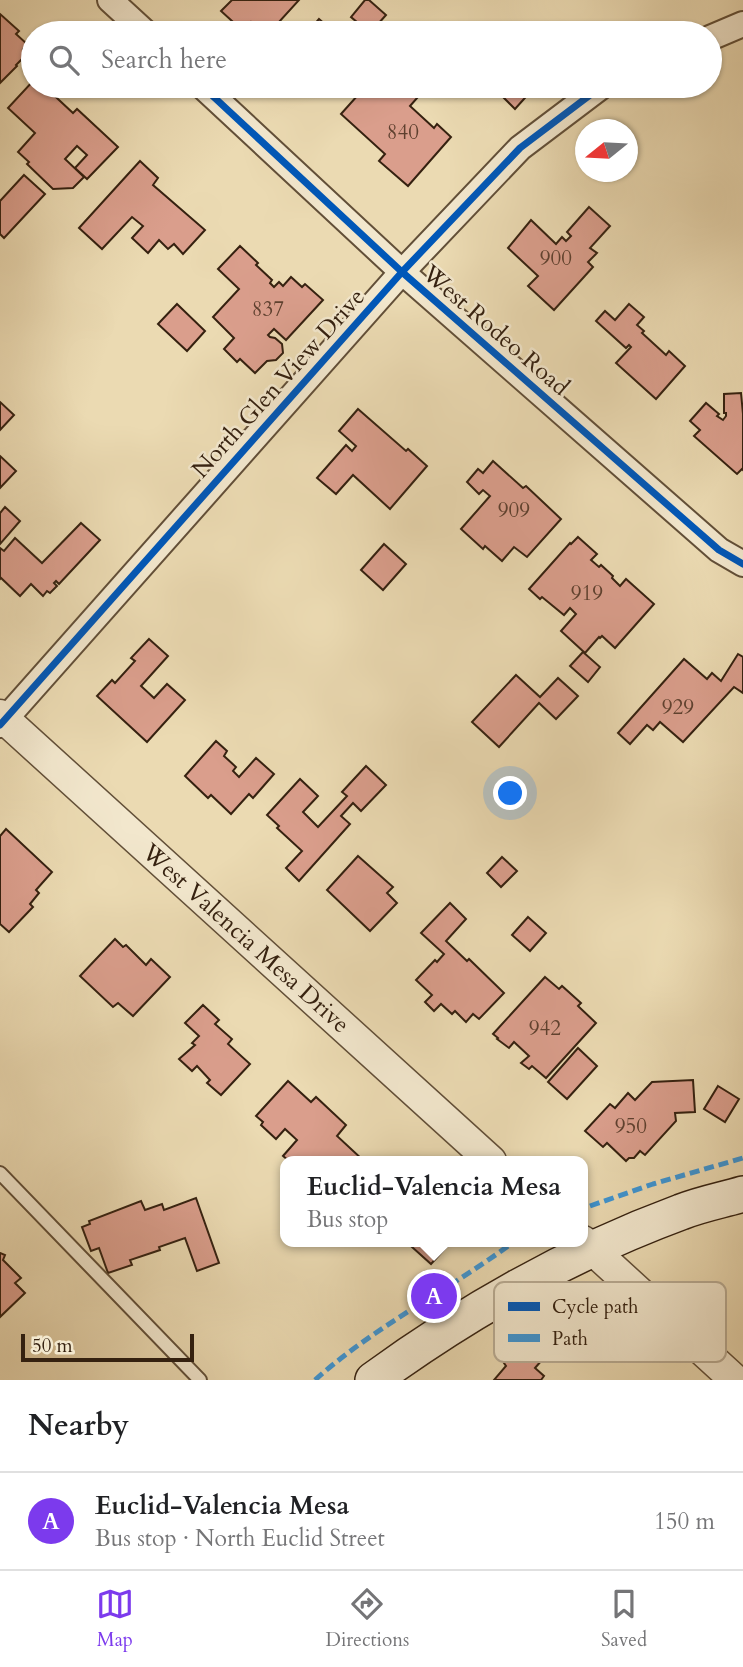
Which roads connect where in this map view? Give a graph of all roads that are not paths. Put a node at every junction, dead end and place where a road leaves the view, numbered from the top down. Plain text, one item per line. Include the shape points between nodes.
1 (110, 0) edge
2 (133, 21) edge
3 (743, 24) edge
4 (722, 32) edge
5 (215, 98) edge
6 (587, 98) edge
7 (402, 272) junction
8 (743, 564) edge
9 (2, 719) edge
10 (485, 1156) edge
11 (0, 1173) edge
12 (743, 1194) edge
13 (588, 1244) edge
14 (588, 1245) edge
15 (582, 1247) edge
16 (524, 1282) edge
17 (628, 1282) edge
18 (494, 1300) edge
19 (715, 1362) edge
20 (200, 1380) edge
21 (373, 1380) edge
22 (735, 1380) edge

1 - 2 street
3 - 4 street
5 - 7 street, West Rodeo Road
6 - 7 street, North Glen View Drive via 520,148
7 - 8 street, West Rodeo Road via 719,550
7 - 9 street, North Glen View Drive
9 - 10 street, West Valencia Mesa Drive
11 - 20 lane
12 - 13 main road
14 - 17 street
15 - 16 main road
18 - 21 main road
19 - 22 street

